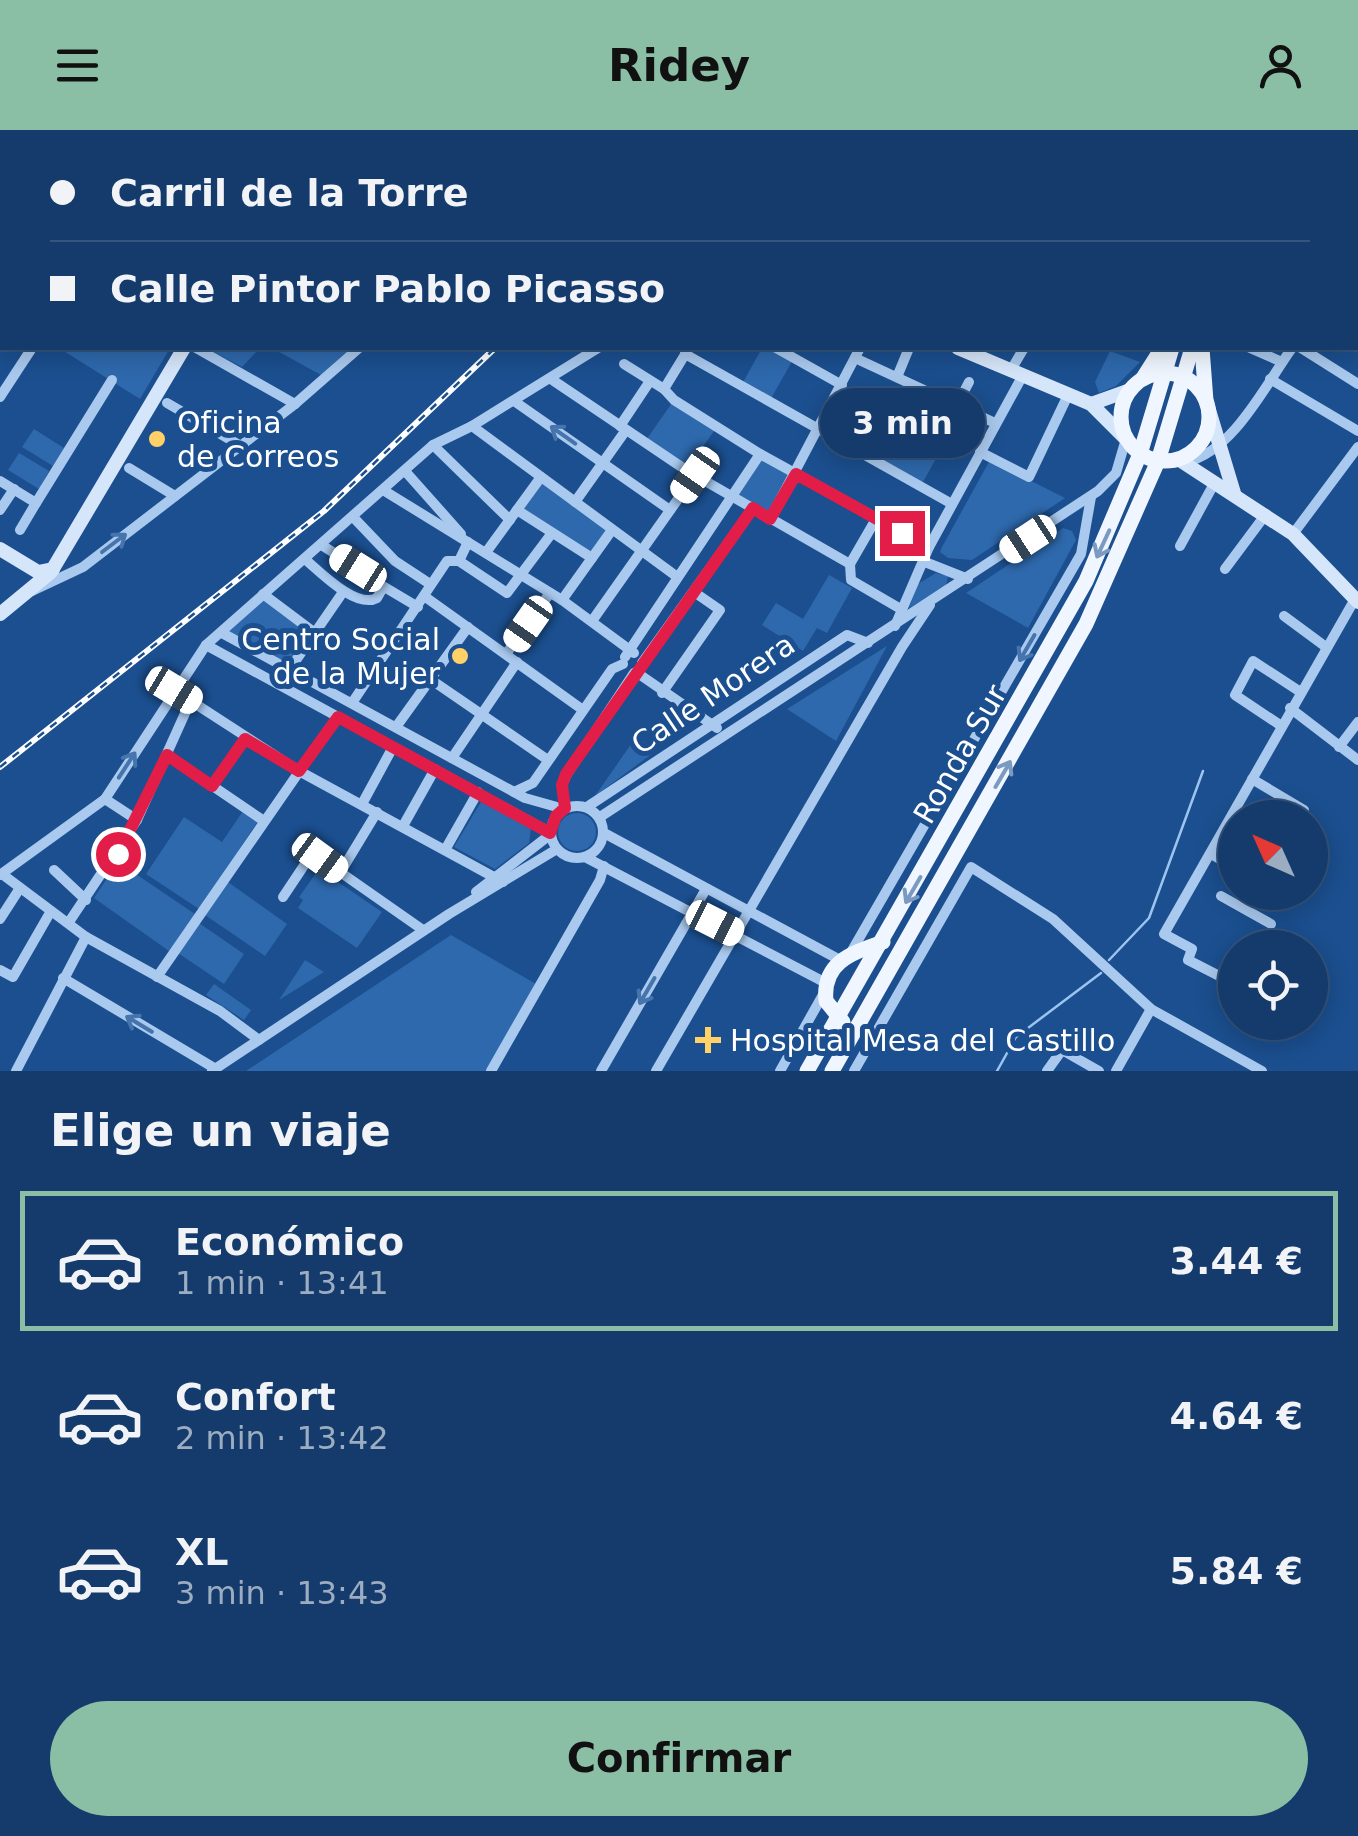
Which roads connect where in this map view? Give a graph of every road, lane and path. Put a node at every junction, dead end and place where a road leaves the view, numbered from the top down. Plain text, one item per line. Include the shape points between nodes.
1 (31, 350) edge
2 (183, 350) edge
3 (200, 350) edge
4 (357, 350) edge
5 (595, 350) edge
6 (780, 350) edge
7 (809, 350) edge
8 (908, 350) edge
9 (963, 350) edge
10 (1023, 350) edge
11 (1161, 350) edge
12 (1172, 350) edge
13 (1191, 350) edge
14 (1202, 350) edge
15 (1255, 350) edge
16 (1291, 350) edge
17 (1304, 350) edge
18 (687, 351) edge
19 (858, 353) edge
20 (803, 362) junction
21 (1282, 362) junction
22 (624, 364) dead end
23 (1017, 373) junction
24 (1166, 373) junction
25 (897, 377) junction
26 (1184, 377) junction
27 (552, 379) junction
28 (1270, 379) junction
29 (112, 380) dead end
30 (650, 381) junction
31 (969, 382) dead end
32 (1358, 384) edge
33 (842, 385) junction
34 (1136, 385) junction
35 (664, 389) junction
36 (1068, 394) junction
37 (0, 397) edge
38 (514, 401) junction
39 (166, 403) dead end
40 (295, 404) junction
41 (1091, 404) junction
42 (957, 405) junction
43 (1208, 406) junction
44 (996, 423) junction
45 (472, 426) junction
46 (623, 428) junction
47 (820, 430) junction
48 (1358, 430) edge
49 (1126, 439) junction
50 (433, 444) junction
51 (1218, 444) junction
52 (241, 446) junction
53 (1358, 446) edge
54 (980, 452) junction
55 (760, 454) junction
56 (1140, 454) junction
57 (1121, 461) junction
58 (1158, 461) junction
59 (1182, 461) junction
60 (602, 463) junction
61 (129, 468) dead end
62 (406, 471) junction
63 (796, 474) junction
64 (695, 475) junction
65 (540, 478) junction
66 (0, 481) edge
67 (1215, 482) junction
68 (14, 489) junction
69 (383, 490) junction
70 (1234, 492) junction
71 (175, 496) junction
72 (1091, 496) junction
73 (732, 497) junction
74 (575, 502) junction
75 (36, 503) junction
76 (952, 504) junction
77 (753, 508) junction
78 (0, 510) edge
79 (670, 510) junction
80 (1266, 514) junction
81 (513, 515) junction
82 (354, 518) junction
83 (876, 518) junction
84 (770, 519) junction
85 (1053, 523) junction
86 (20, 530) dead end
87 (612, 530) junction
88 (552, 532) junction
89 (1293, 534) junction
90 (1083, 535) junction
91 (468, 542) junction
92 (322, 546) junction
93 (1180, 546) dead end
94 (929, 547) junction
95 (0, 549) edge
96 (487, 551) junction
97 (641, 551) junction
98 (592, 558) junction
99 (306, 560) junction
100 (459, 561) junction
101 (925, 562) junction
102 (24, 564) junction
103 (850, 564) junction
104 (1225, 569) dead end
105 (678, 573) junction
106 (522, 574) junction
107 (54, 575) junction
108 (968, 579) junction
109 (375, 581) junction
110 (430, 584) junction
111 (697, 587) junction
112 (30, 592) junction
113 (344, 592) junction
114 (550, 592) junction
115 (1355, 593) edge
116 (264, 594) junction
117 (562, 600) junction
118 (934, 600) junction
119 (421, 602) junction
120 (899, 608) junction
121 (0, 614) edge
122 (1284, 616) dead end
123 (592, 621) junction
124 (894, 626) junction
125 (468, 627) junction
126 (222, 633) junction
127 (314, 633) junction
128 (868, 643) junction
129 (206, 645) junction
130 (902, 647) junction
131 (1326, 647) junction
132 (509, 651) junction
133 (632, 661) junction
134 (517, 662) junction
135 (293, 671) junction
136 (430, 679) junction
137 (287, 689) junction
138 (174, 690) junction
139 (1299, 691) junction
140 (662, 693) junction
141 (192, 700) junction
142 (352, 703) junction
143 (1290, 708) junction
144 (583, 710) junction
145 (482, 714) junction
146 (338, 717) junction
147 (1358, 722) edge
148 (713, 725) junction
149 (1280, 725) junction
150 (396, 727) junction
151 (727, 734) junction
152 (245, 739) junction
153 (1339, 746) junction
154 (394, 747) junction
155 (167, 755) junction
156 (452, 758) junction
157 (548, 760) junction
158 (1358, 760) edge
159 (470, 767) junction
160 (435, 769) junction
161 (299, 771) junction
162 (1252, 779) junction
163 (461, 783) junction
164 (214, 787) junction
165 (478, 792) junction
166 (514, 792) junction
167 (105, 799) junction
168 (1287, 800) edge
169 (362, 804) junction
170 (587, 807) junction
171 (564, 808) junction
172 (377, 812) junction
173 (600, 817) junction
174 (529, 819) junction
175 (138, 820) junction
176 (264, 821) junction
177 (404, 826) junction
178 (604, 833) junction
179 (551, 834) junction
180 (533, 847) junction
181 (557, 849) junction
182 (446, 850) junction
183 (1211, 854) junction
184 (585, 857) junction
185 (1218, 858) edge
186 (604, 866) junction
187 (54, 870) dead end
188 (340, 873) junction
189 (1, 874) edge
190 (499, 879) junction
191 (20, 888) junction
192 (706, 889) junction
193 (282, 896) dead end
194 (86, 900) junction
195 (1247, 910) edge
196 (52, 911) junction
197 (692, 912) junction
198 (749, 912) junction
199 (0, 919) edge
200 (68, 922) junction
201 (1271, 924) dead end
202 (424, 930) junction
203 (737, 935) junction
204 (86, 937) junction
205 (883, 942) junction
206 (845, 957) junction
207 (0, 970) edge
208 (1218, 975) edge
209 (156, 977) junction
210 (63, 978) junction
211 (826, 987) junction
212 (1151, 1009) junction
213 (838, 1019) junction
214 (856, 1030) junction
215 (259, 1040) junction
216 (1042, 1069) edge
217 (214, 1070) edge
218 (16, 1071) edge
219 (491, 1071) edge
220 (601, 1071) edge
221 (656, 1071) edge
222 (780, 1071) edge
223 (807, 1071) edge
224 (832, 1071) edge
225 (854, 1071) edge
226 (1099, 1071) edge
227 (1116, 1071) edge
228 (1262, 1071) edge

1 - 37 street
2 - 107 main road
3 - 40 street
4 - 40 street
5 - 27 street
6 - 20 street
7 - 20 street
8 - 25 street
9 - 23 main road
10 - 23 street
11 - 34 main road
12 - 24 main road, Ronda Sur
13 - 26 main road, Ronda Sur
14 - 43 main road
15 - 21 street
16 - 21 street
17 - 32 street
18 - 35 street
18 - 47 street
19 - 25 street
19 - 33 street
20 - 33 street
21 - 28 street
22 - 30 street
23 - 36 main road
23 - 44 street
24 - 26 main road
24 - 34 main road
24 - 56 main road, Ronda Sur
25 - 42 street
26 - 43 main road
26 - 58 main road, Ronda Sur
27 - 38 street
27 - 46 street
28 - 48 street
28 - 51 street
29 - 75 street
30 - 35 street
30 - 46 street
31 - 42 street
33 - 47 street
34 - 41 main road
34 - 49 main road via 1121,419
35 - 55 street
36 - 41 main road
36 - 54 street via 1030,476
38 - 45 street
60 -> 38 street
39 - 52 street
40 - 52 street
41 - 49 main road
42 - 44 street
43 - 51 main road
43 - 59 main road via 1202,442
44 - 54 street
45 - 50 street
45 - 65 street
46 - 60 street
46 - 64 street
47 - 63 street
47 - 76 street
49 - 56 main road
49 - 57 street, Calle Morera
50 - 62 street
50 - 81 street
51 - 59 street
51 - 70 main road
52 - 71 street
53 - 89 street
54 - 76 street
55 - 63 street
55 - 73 street
56 - 57 street
56 - 58 main road
56 -> 205 main road, Ronda Sur via 1055,643
57 - 72 street, Calle Morera
58 - 59 main road
214 -> 58 main road, Ronda Sur via 1078,641
59 - 67 main road
60 - 74 street
60 - 79 street
61 - 71 street
62 - 69 street
62 - 91 street
63 - 83 street
63 - 84 street
64 - 73 street
64 - 79 street
65 - 74 street
65 - 81 street
66 - 68 street
67 - 70 main road
67 - 93 street
68 - 75 street
68 - 78 street
69 - 82 street
69 - 91 street
70 - 80 main road
107 -> 71 street via 83,567
72 - 85 street, Calle Morera
72 - 90 street
73 - 77 street
73 - 105 street
74 - 87 street
75 - 86 street
76 - 94 street
77 - 84 street
77 - 111 street
79 - 97 street
80 - 89 main road
80 - 104 street
81 - 88 street
81 - 96 street
82 - 92 street
82 - 110 street via 395,561
83 - 94 street
83 - 103 street
84 - 103 street
85 - 90 street via 1072,523
85 - 108 street, Calle Morera
87 - 97 street
87 - 98 street
88 - 98 street
88 - 106 street
89 - 115 main road
90 -> 206 street via 1081,554
91 - 96 street
91 - 100 street
92 - 99 street
92 - 109 street
94 - 101 street
95 - 102 main road
96 - 106 street
97 - 105 street
97 - 123 street
98 - 117 street
99 - 113 street
99 - 116 street
100 - 106 street via 506,593
100 - 110 street via 447,560
101 - 108 street
101 - 120 street
102 - 107 main road
102 - 112 main road via 34,578
103 - 120 street via 851,580
105 - 111 street
105 - 133 street
106 - 114 street
107 - 112 main road
108 - 118 street, Calle Morera
109 - 113 street via 378,598
109 - 119 street
110 - 119 street
111 - 133 street
111 - 140 street via 720,610
112 - 121 main road
113 - 127 street
114 - 117 street
114 - 132 street
115 - 131 street
116 - 126 street
116 - 127 street
117 - 123 street
118 - 124 street, Calle Morera
118 - 130 street
119 - 125 street
119 - 142 street
120 - 124 street
122 - 131 street
123 - 133 street
124 - 128 street, Calle Morera
124 - 130 street
125 - 132 street
125 - 136 street
126 - 129 street
126 - 135 street
127 - 135 street
128 - 148 street, Calle Morera via 846,635
128 - 151 street, Calle Morera
129 - 137 street
129 - 138 street
130 - 198 street
131 - 139 street
132 - 134 street
133 - 140 street
133 - 144 street via 612,670
133 - 171 street via 566,774
134 - 144 street
134 - 145 street
135 - 137 street
135 - 142 street
136 - 145 street
136 - 150 street
137 - 146 street
138 - 141 street
167 -> 138 street
139 - 143 street
139 - 149 street via 1253,661 1235,695
140 - 148 street
141 - 152 street
141 - 155 street
142 - 150 street
143 - 149 street
143 - 153 street
144 - 157 street
145 - 156 street
145 - 157 street
146 - 154 street
146 - 161 street
147 - 153 street
148 - 151 street
148 - 170 street, Calle Morera
149 - 162 street
150 - 156 street
151 - 173 street, Calle Morera
152 - 161 street
152 - 164 street
153 - 158 street
154 - 160 street
154 - 169 street
155 - 164 street
155 - 175 street
156 - 159 street
157 - 166 street via 533,783
159 - 163 street
159 - 166 street
160 - 163 street
160 - 177 street
161 - 169 street
161 - 176 street
162 - 168 street
162 - 183 street
163 - 165 street
164 - 176 street
165 - 174 street
165 - 182 street
166 - 171 street
167 - 175 street
167 - 189 street
169 - 172 street
170 - 171 street
170 - 173 street
171 - 179 street
172 - 177 street
172 - 188 street
173 - 178 street
174 - 179 street
174 - 180 street
175 - 194 street
176 - 209 street
177 - 182 street
178 - 184 street
178 - 192 street
179 - 180 street
179 - 181 street
180 - 190 street
181 - 184 street
181 - 190 street
182 - 190 street
183 - 185 street
183 - 208 street via 1164,934 1192,950 1188,960
184 - 186 street
186 - 197 street
186 - 219 street
187 - 194 street
188 - 193 street via 312,857
188 - 202 street
189 - 191 street
190 - 202 street
191 - 196 street
191 - 199 street
192 - 197 street
192 - 198 street
194 - 200 street
195 - 201 street
196 - 200 street
196 - 207 street via 13,977
197 - 203 street
197 -> 220 street
198 - 203 street
198 - 206 street
200 - 204 street
202 - 215 street
203 - 211 street
203 - 221 street
204 - 209 street
204 - 210 street
205 - 206 main road
205 - 213 main road, Ronda Sur
206 - 211 main road
209 - 215 street
217 -> 210 street
210 - 218 street
211 - 213 main road via 828,1008
211 - 222 street
212 - 225 street via 1053,919 971,867
212 - 227 street
212 - 228 street
213 - 214 main road
213 - 223 main road, Ronda Sur
214 - 224 main road, Ronda Sur
215 - 217 street
216 - 226 street via 1062,1050

